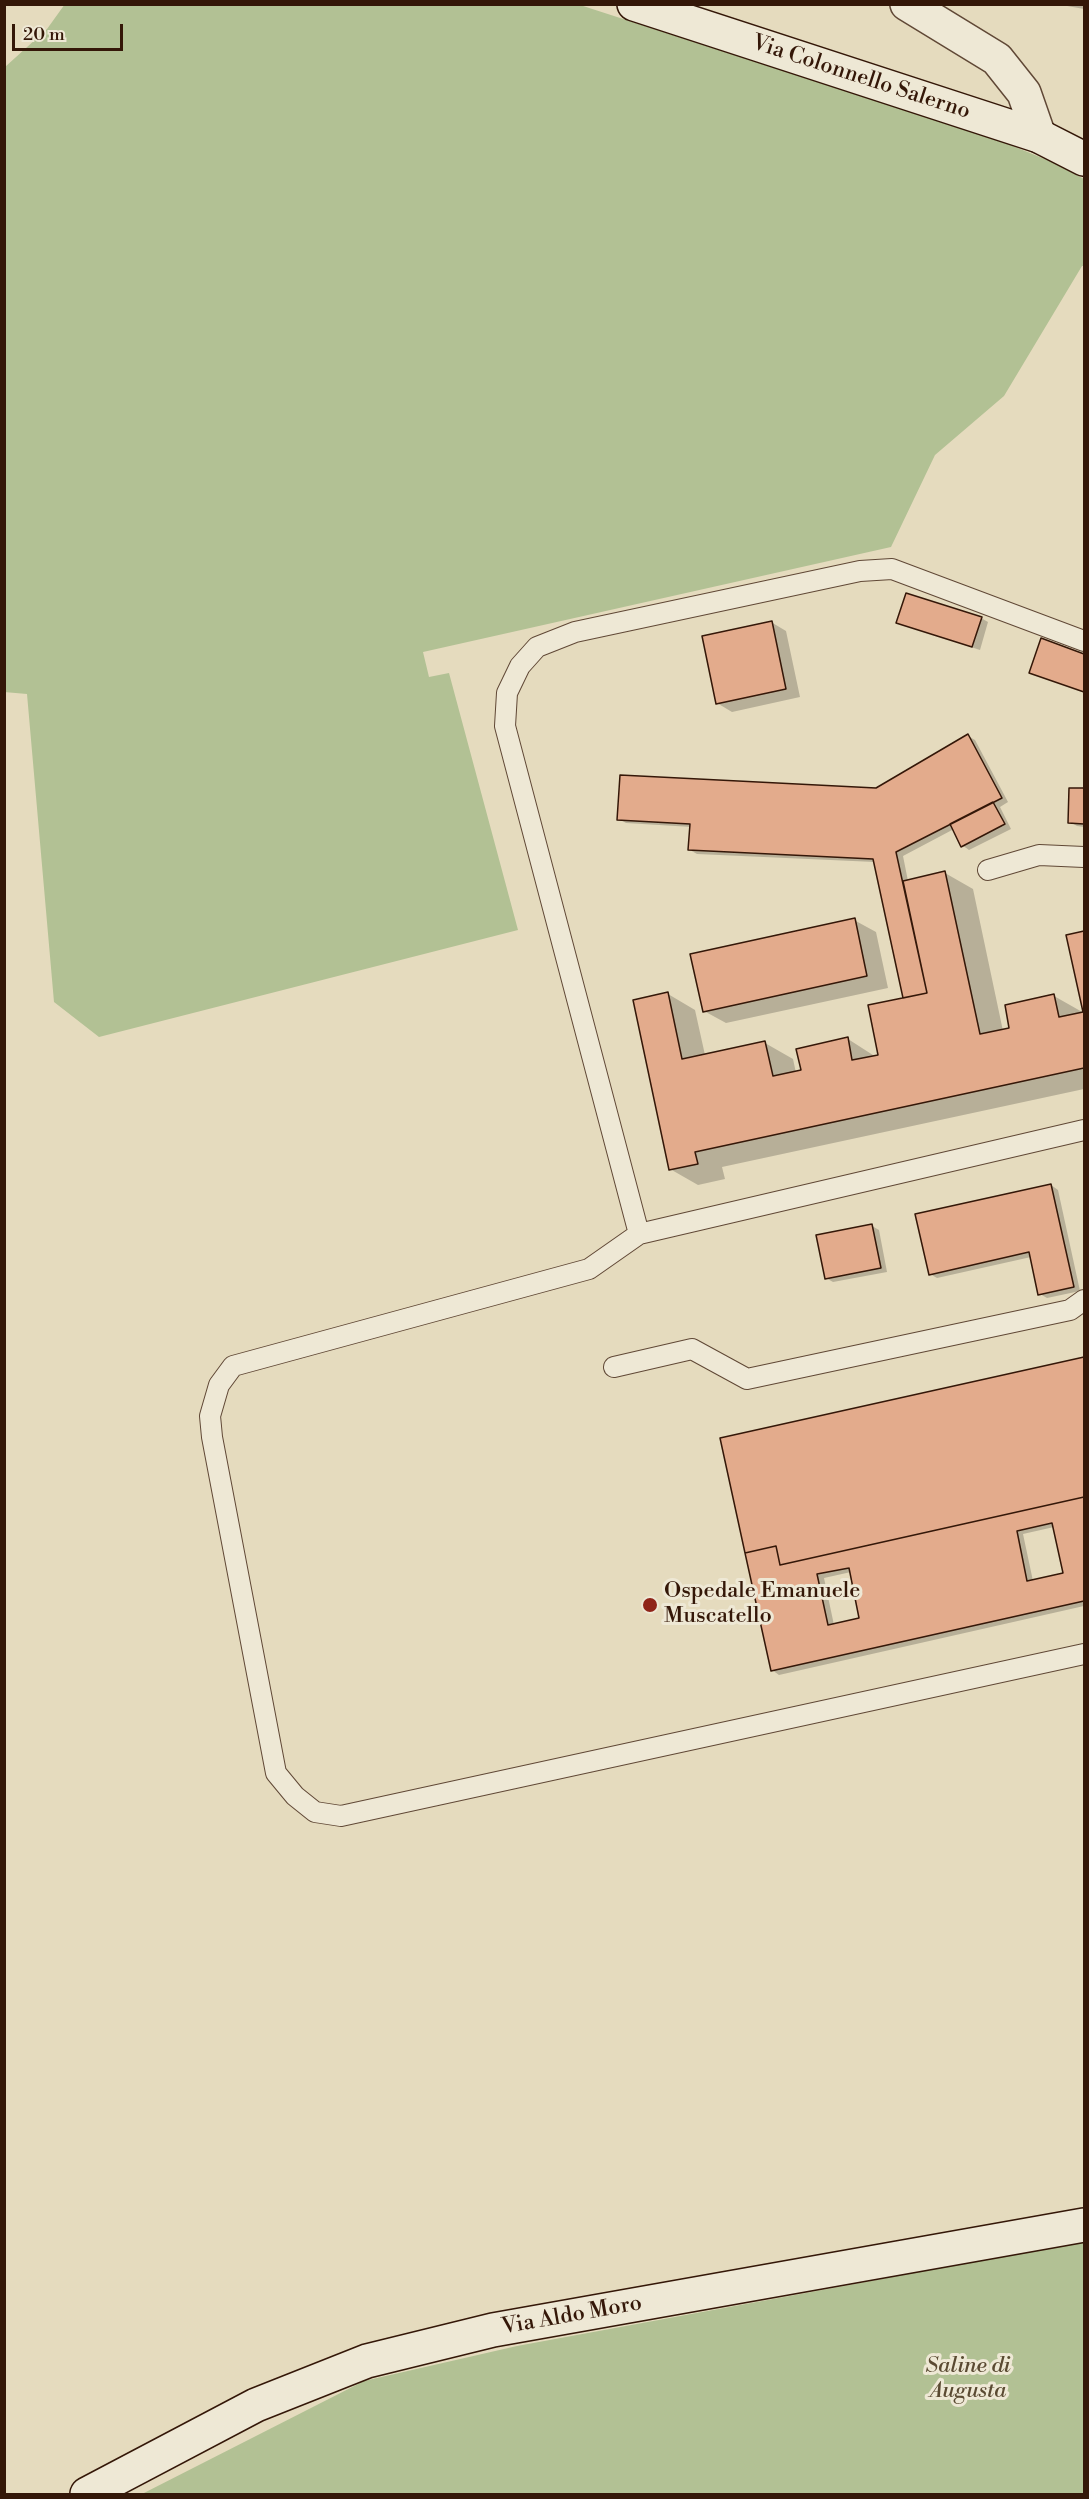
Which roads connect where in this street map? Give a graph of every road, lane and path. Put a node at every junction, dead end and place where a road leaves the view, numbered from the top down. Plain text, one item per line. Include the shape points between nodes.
1 (634, 4) edge
2 (907, 4) edge
3 (1039, 136) junction
4 (1084, 159) edge
5 (1084, 641) edge
6 (1084, 857) edge
7 (988, 870) dead end
8 (1084, 1130) edge
9 (639, 1234) junction
10 (1084, 1300) edge
11 (614, 1367) dead end
12 (1084, 1654) edge
13 (1084, 2225) edge
14 (87, 2494) edge

1 - 3 main road, Via Colonnello Salerno
2 - 3 main road via 997,59 1024,93
3 - 4 main road, Via Colonnello Salerno
5 - 9 lane via 892,569 860,571 574,632 537,647 520,666 507,693 505,726
6 - 7 lane via 1039,855
8 - 9 lane
9 - 12 lane via 589,1269 233,1366 219,1385 210,1416 212,1437 276,1773 295,1796 315,1812 341,1816
10 - 11 lane via 1070,1310 747,1378 692,1349
13 - 14 main road, Via Aldo Moro via 493,2330 367,2361 256,2405

